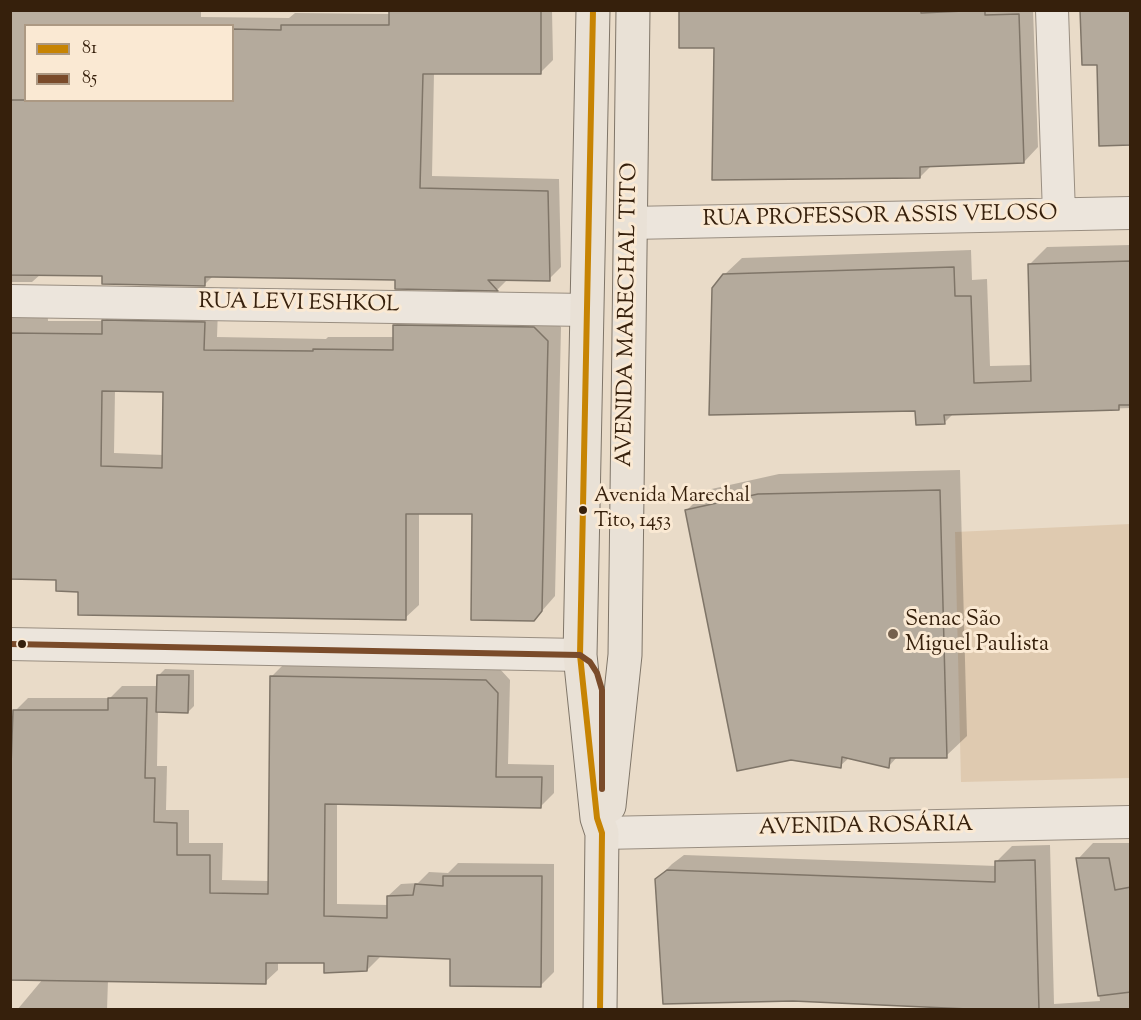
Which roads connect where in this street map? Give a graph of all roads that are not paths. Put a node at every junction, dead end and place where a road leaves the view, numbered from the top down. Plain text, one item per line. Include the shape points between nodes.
1 (593, 10) edge
2 (633, 10) edge
3 (1052, 10) edge
4 (591, 102) junction
5 (1131, 213) edge
6 (1059, 214) junction
7 (630, 223) junction
8 (10, 301) edge
9 (586, 310) junction
10 (10, 644) edge
11 (580, 655) junction
12 (1131, 822) edge
13 (602, 833) junction
14 (600, 1010) edge

1 - 4 main road, AVENIDA MARECHAL TITO
2 - 7 main road, AVENIDA MARECHAL TITO
3 - 6 street
4 - 7 main road via 598,113 599,165 606,186
4 - 9 main road, AVENIDA MARECHAL TITO
5 - 6 street, RUA PROFESSOR ASSIS VELOSO
6 - 7 street, RUA PROFESSOR ASSIS VELOSO
7 - 13 main road, AVENIDA MARECHAL TITO via 625,655 608,819
8 - 9 street, RUA LEVI ESHKOL
9 - 11 main road, AVENIDA MARECHAL TITO
10 - 11 street
11 - 13 main road via 597,673 602,690
12 - 13 street, AVENIDA ROSÁRIA
13 - 14 main road, AVENIDA MARECHAL TITO

